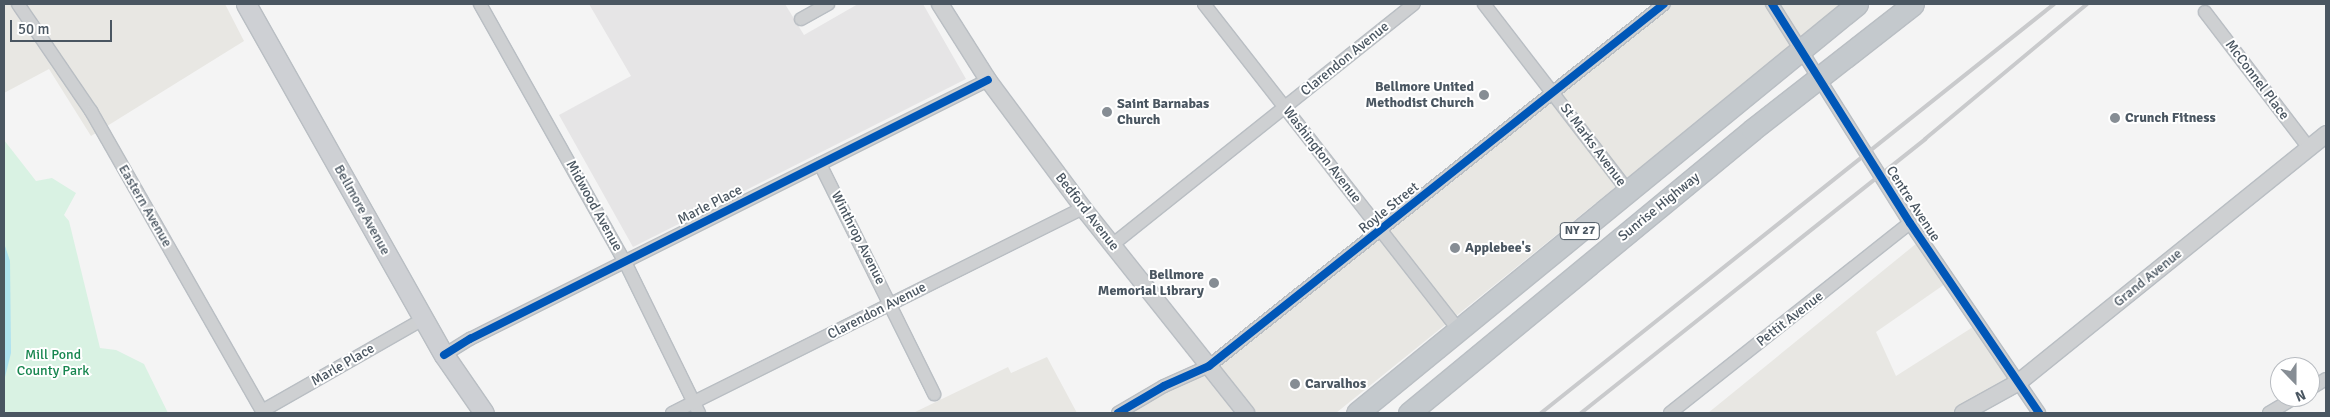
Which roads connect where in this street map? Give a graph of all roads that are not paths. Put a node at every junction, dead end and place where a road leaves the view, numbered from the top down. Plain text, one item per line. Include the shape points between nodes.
1 (18, 4) edge
2 (246, 4) edge
3 (480, 4) edge
4 (828, 4) edge
5 (940, 4) edge
6 (1204, 4) edge
7 (1414, 4) edge
8 (1484, 4) edge
9 (1664, 4) edge
10 (1772, 4) edge
11 (1857, 4) edge
12 (1913, 4) edge
13 (2205, 12) dead end
14 (801, 19) dead end
15 (1803, 50) junction
16 (1819, 78) junction
17 (988, 80) junction
18 (1553, 93) junction
19 (1285, 106) junction
20 (2326, 134) edge
21 (2309, 148) junction
22 (820, 164) junction
23 (1628, 192) junction
24 (1082, 208) junction
25 (1910, 223) junction
26 (1381, 231) junction
27 (1112, 245) junction
28 (624, 262) junction
29 (890, 304) junction
30 (423, 319) junction
31 (1459, 330) junction
32 (444, 355) junction
33 (1210, 366) junction
34 (2019, 382) junction
35 (934, 394) dead end
36 (696, 408) edge
37 (262, 412) edge
38 (484, 413) edge
39 (672, 413) edge
40 (1118, 413) edge
41 (1246, 413) edge
42 (1356, 413) edge
43 (1409, 413) edge
44 (1670, 413) edge
45 (1963, 413) edge
46 (2039, 413) edge

1 - 37 street, Eastern Avenue via 91,111
2 - 30 main road, Bellmore Avenue
3 - 28 street, Midwood Avenue
4 - 14 street
5 - 17 street, Bedford Avenue
6 - 19 street, Washington Avenue
7 - 19 street, Clarendon Avenue
8 - 18 street, St Marks Avenue
9 - 18 street, Royle Street
10 - 15 street, Centre Avenue
11 - 15 highway, NY 27
12 - 16 highway, Sunrise Highway / NY 27
13 - 21 street, McConnel Place
15 - 16 street, Centre Avenue
15 - 23 highway, NY 27
16 - 25 street, Centre Avenue
16 - 43 highway, Sunrise Highway / NY 27
17 - 22 street, Marle Place
17 - 24 street, Bedford Avenue
18 - 23 street, St Marks Avenue
18 - 26 street, Royle Street
19 - 26 street, Washington Avenue
19 - 27 street, Clarendon Avenue
20 - 21 street, Grand Avenue
21 - 34 street, Grand Avenue
22 - 28 street, Marle Place
22 - 29 street, Winthrop Avenue
23 - 31 highway, NY 27
24 - 27 street, Bedford Avenue
24 - 29 street, Clarendon Avenue
25 - 34 street, Centre Avenue
25 - 44 street, Pettit Avenue
26 - 31 street, Washington Avenue
26 - 33 street, Royle Street
27 - 33 street, Bedford Avenue
28 - 32 street, Marle Place
28 - 36 street, Midwood Avenue
29 - 35 street, Winthrop Avenue
29 - 36 street, Clarendon Avenue
30 - 32 main road, Bellmore Avenue
30 - 37 street, Marle Place
31 - 42 highway, NY 27
32 - 38 main road, Bellmore Avenue
33 - 40 street, Royle Street via 1164,386
33 - 41 street, Bedford Avenue
34 - 45 street, Grand Avenue
34 - 46 street, Centre Avenue
36 - 39 street, Clarendon Avenue

